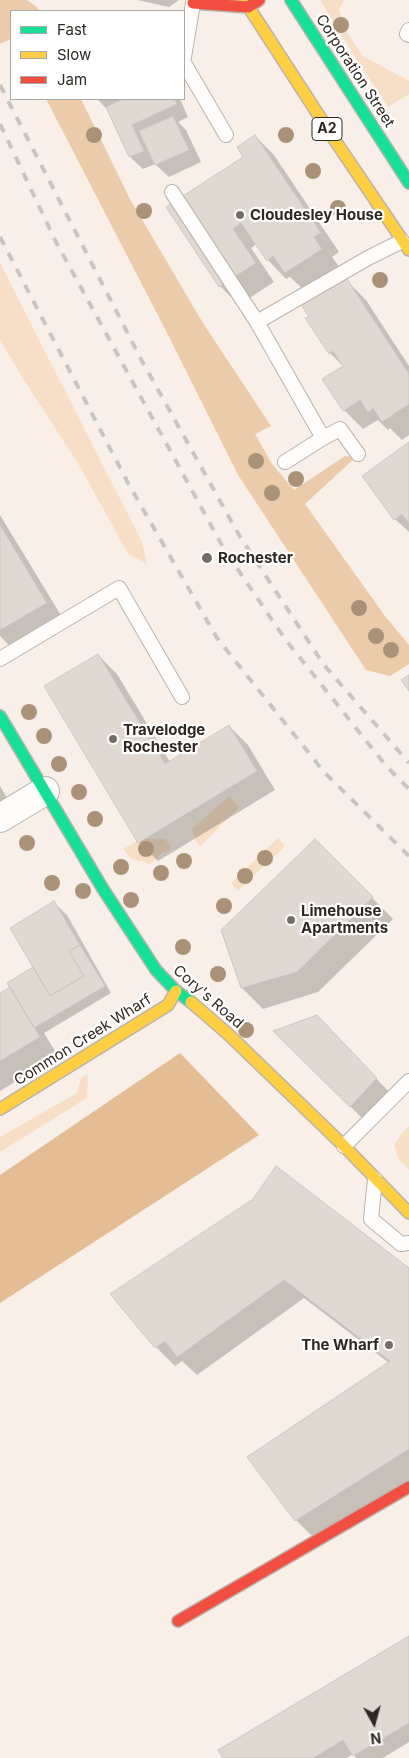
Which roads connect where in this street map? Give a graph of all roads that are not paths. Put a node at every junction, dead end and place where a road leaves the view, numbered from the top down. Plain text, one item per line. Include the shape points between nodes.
1 (259, 0) edge
2 (291, 0) edge
3 (193, 3) joint
4 (246, 3) edge
5 (409, 30) edge
6 (409, 35) edge
7 (185, 51) edge
8 (185, 65) edge
9 (226, 135) dead end
10 (409, 183) edge
11 (172, 192) dead end
12 (406, 246) edge
13 (257, 322) junction
14 (323, 438) junction
15 (358, 454) dead end
16 (285, 462) dead end
17 (0, 660) edge
18 (182, 697) dead end
19 (0, 716) edge
20 (45, 791) junction
21 (0, 818) edge
22 (176, 991) junction
23 (409, 1082) edge
24 (0, 1109) edge
25 (344, 1146) junction
26 (375, 1179) junction
27 (409, 1214) edge
28 (409, 1243) edge
29 (409, 1487) edge
30 (178, 1621) dead end

1 - 4 street
2 - 10 street, Corporation Street / A2
3 - 4 street
3 - 7 lane
4 - 12 street, A2
5 - 6 lane
8 - 9 lane
11 - 13 lane
12 - 13 lane via 368,258
13 - 14 lane
14 - 15 lane via 340,429
14 - 16 lane
17 - 18 lane via 119,588
19 - 20 street, Cory's Road
20 - 21 street
20 - 22 street, Cory's Road via 146,957
22 - 24 street, Common Creek Wharf via 168,1005
22 - 25 street, Cory's Road via 221,1027
23 - 25 lane
25 - 26 street, Cory's Road
26 - 27 street, Cory's Road
26 - 28 lane via 371,1219 402,1244
29 - 30 street

